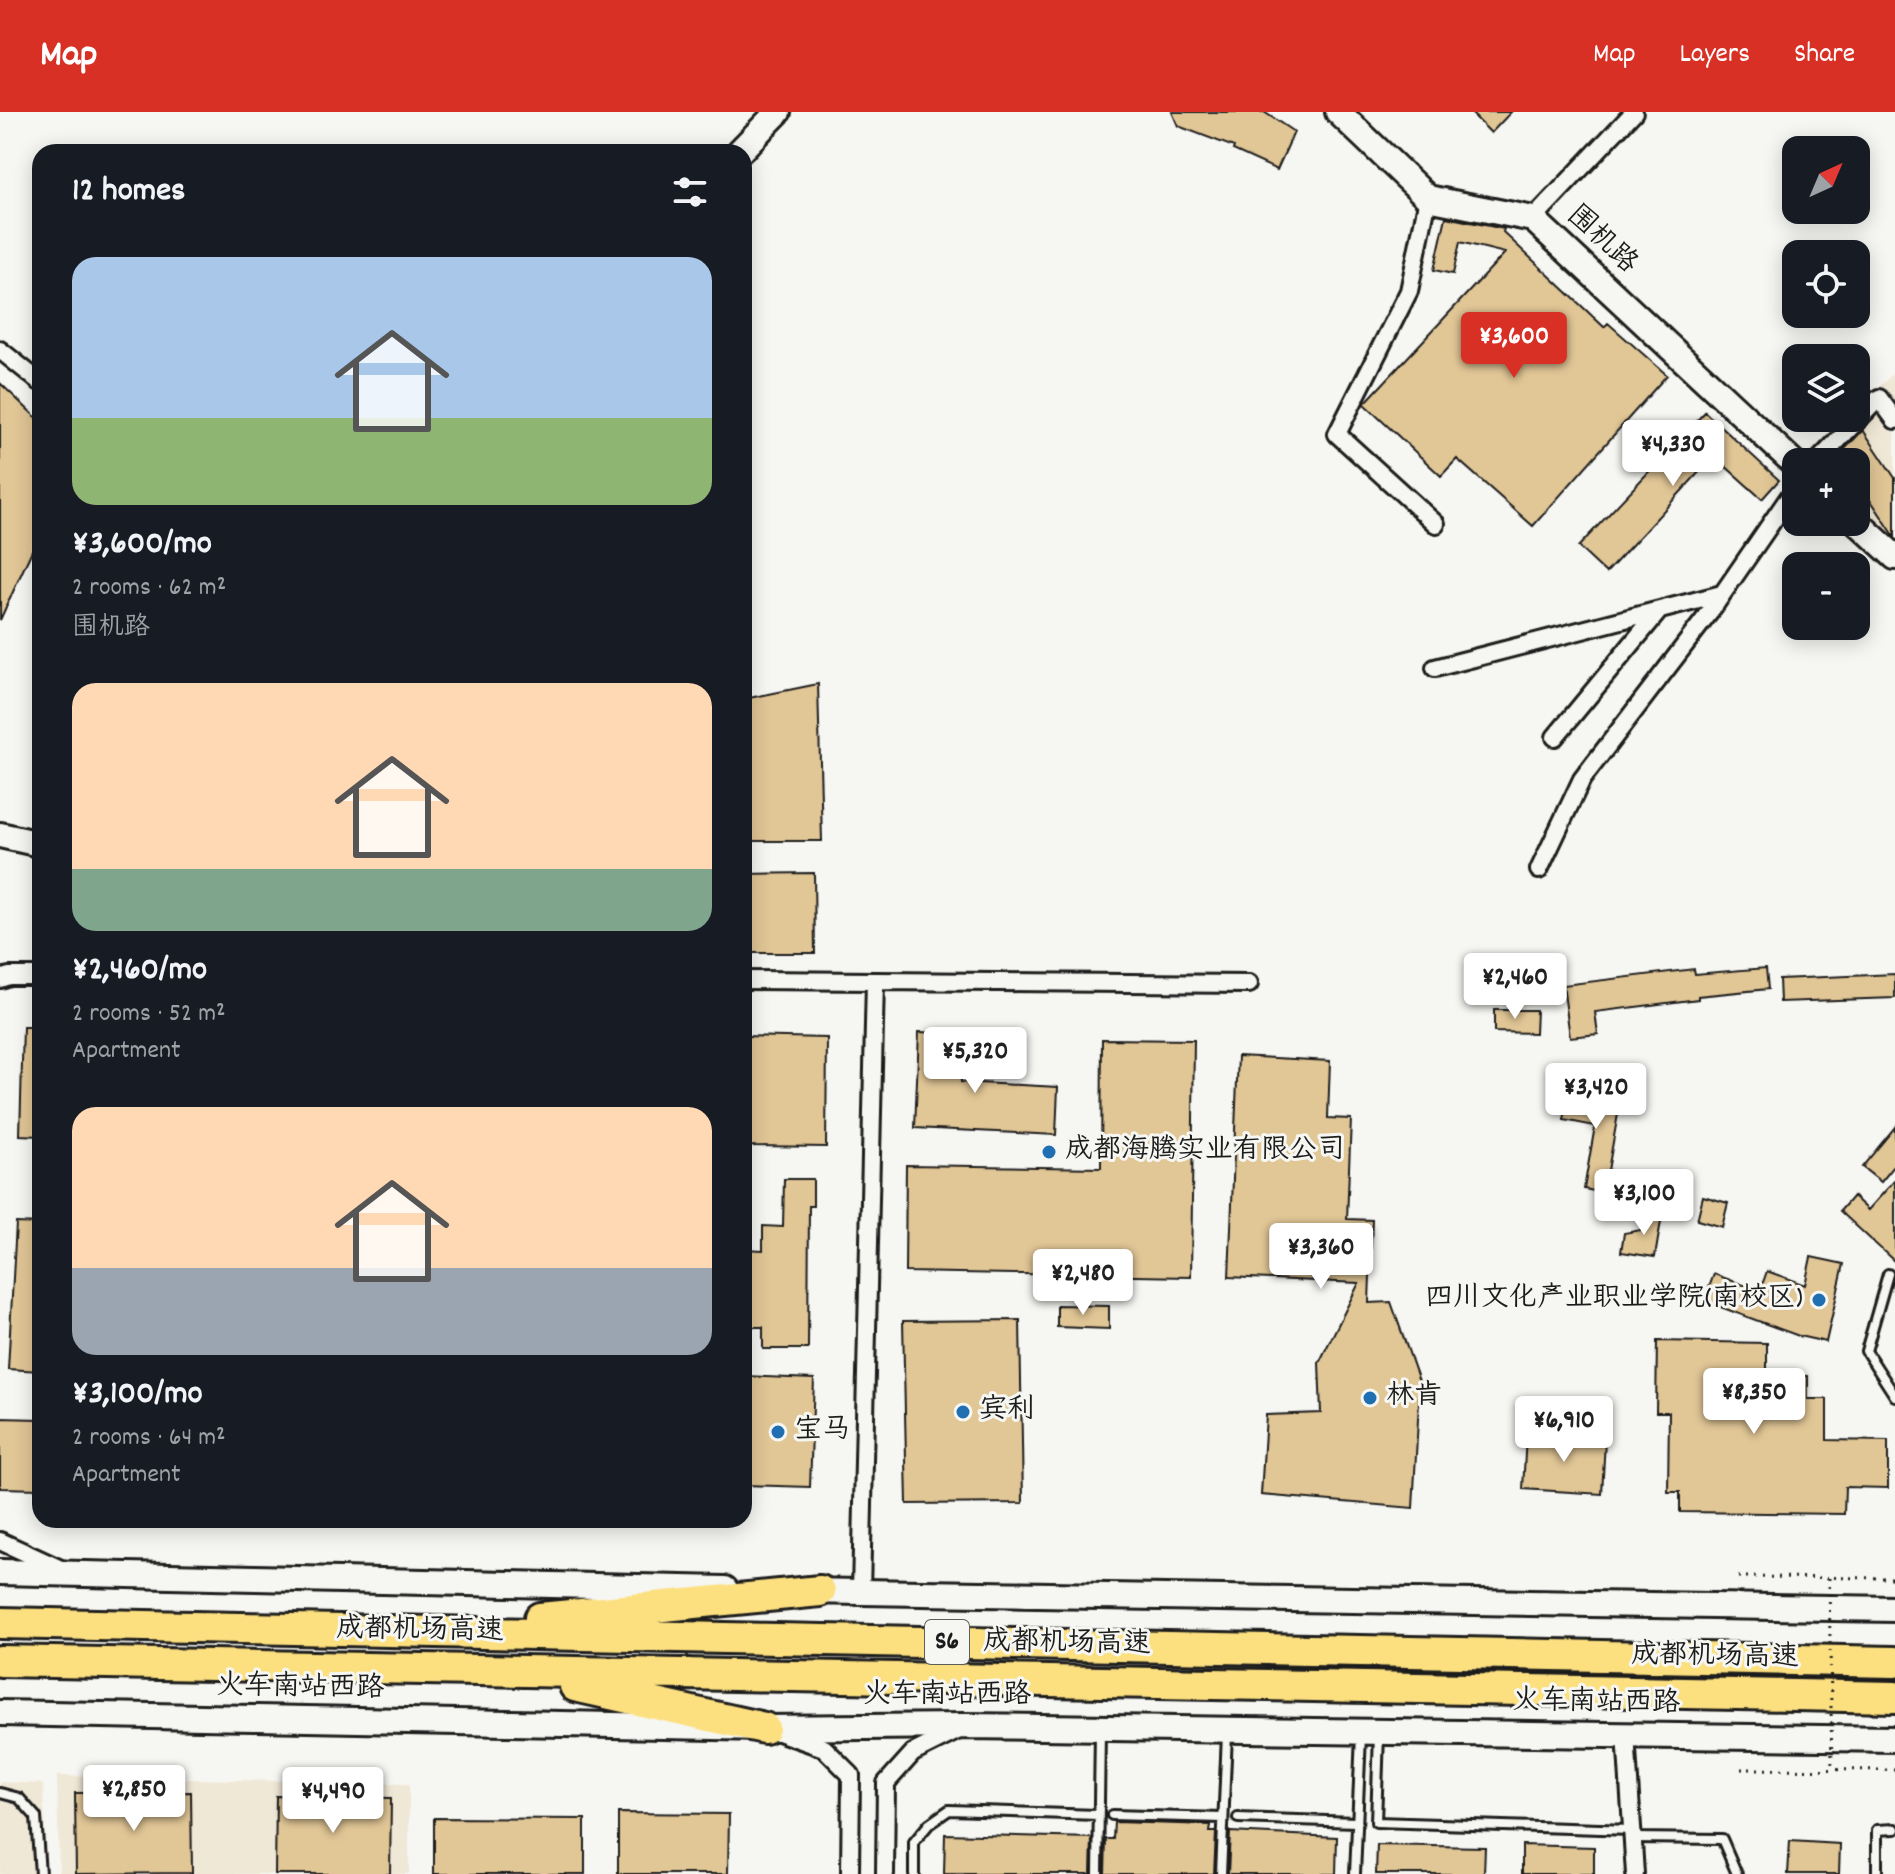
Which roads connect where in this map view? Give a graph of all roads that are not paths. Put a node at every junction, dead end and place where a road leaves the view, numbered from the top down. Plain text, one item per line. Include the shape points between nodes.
1 (778, 112) edge
2 (1338, 112) edge
3 (1634, 112) edge
4 (747, 144) edge
5 (1428, 198) junction
6 (1533, 219) junction
7 (0, 350) edge
8 (32, 376) edge
9 (1895, 420) edge
10 (1831, 448) edge
11 (1782, 452) edge
12 (1782, 507) edge
13 (1436, 524) dead end
14 (1870, 534) edge
15 (1895, 557) edge
16 (1722, 594) junction
17 (1659, 611) junction
18 (1435, 668) dead end
19 (1555, 737) dead end
20 (0, 835) edge
21 (32, 842) edge
22 (1539, 870) dead end
23 (32, 976) edge
24 (0, 979) edge
25 (752, 980) edge
26 (875, 981) junction
27 (1249, 984) dead end
28 (1888, 1274) dead end
29 (1895, 1396) edge
30 (0, 1541) edge
31 (0, 1572) edge
32 (72, 1574) junction
33 (820, 1591) junction
34 (861, 1592) junction
35 (1895, 1609) edge
36 (0, 1623) edge
37 (397, 1631) junction
38 (0, 1661) edge
39 (1895, 1662) edge
40 (511, 1672) junction
41 (1895, 1697) edge
42 (0, 1713) edge
43 (965, 1726) junction
44 (764, 1728) junction
45 (1100, 1728) junction
46 (1227, 1730) junction
47 (1370, 1731) junction
48 (1626, 1734) junction
49 (1895, 1739) edge
50 (0, 1793) edge
51 (1098, 1815) junction
52 (1112, 1815) dead end
53 (1223, 1818) junction
54 (1238, 1818) dead end
55 (1356, 1822) junction
56 (1895, 1829) edge
57 (1631, 1834) junction
58 (40, 1874) edge
59 (850, 1874) edge
60 (885, 1874) edge
61 (914, 1874) edge
62 (1098, 1874) edge
63 (1221, 1874) edge
64 (1355, 1874) edge
65 (1635, 1874) edge
66 (1737, 1874) edge
67 (1877, 1874) edge

1 - 4 main road
2 - 5 main road
3 - 6 street
5 - 6 main road, 围机路
5 - 13 street via 1409,291 1337,434
6 - 11 main road, 围机路
7 - 8 street
9 - 10 street via 1879,398
12 - 16 street
14 - 15 main road
16 - 17 street
16 - 22 street via 1582,779
17 - 18 street
17 - 19 street
20 - 21 main road
23 - 24 street
25 - 26 street
26 - 27 street
26 - 34 street
28 - 29 lane via 1866,1351
30 - 32 street
31 - 32 main road
32 - 33 main road
33 - 34 main road
33 - 37 highway
34 - 35 main road
36 - 37 highway, 成都机场高速 / S6
37 - 39 highway, 成都机场高速 / S6
38 - 40 highway, 成都机场高速 / S6
40 - 41 highway, 成都机场高速 / S6
40 - 44 highway
42 - 44 main road, 火车南站西路
43 - 44 main road, 火车南站西路
43 - 45 main road, 火车南站西路
43 - 60 street via 913,1753 886,1783
44 - 59 street via 824,1748 851,1775
45 - 46 main road, 火车南站西路
45 - 51 lane
46 - 47 main road, 火车南站西路
46 - 53 lane
47 - 48 main road, 火车南站西路
47 - 55 lane
47 - 57 lane via 1376,1822
48 - 49 main road, 火车南站西路
48 - 57 street
50 - 58 lane via 19,1798 36,1817
51 - 61 lane via 949,1810 914,1842
51 - 62 lane
52 - 53 lane
53 - 63 lane
54 - 55 lane
55 - 64 lane
56 - 67 lane via 1877,1830
57 - 65 street
57 - 66 lane via 1722,1839

